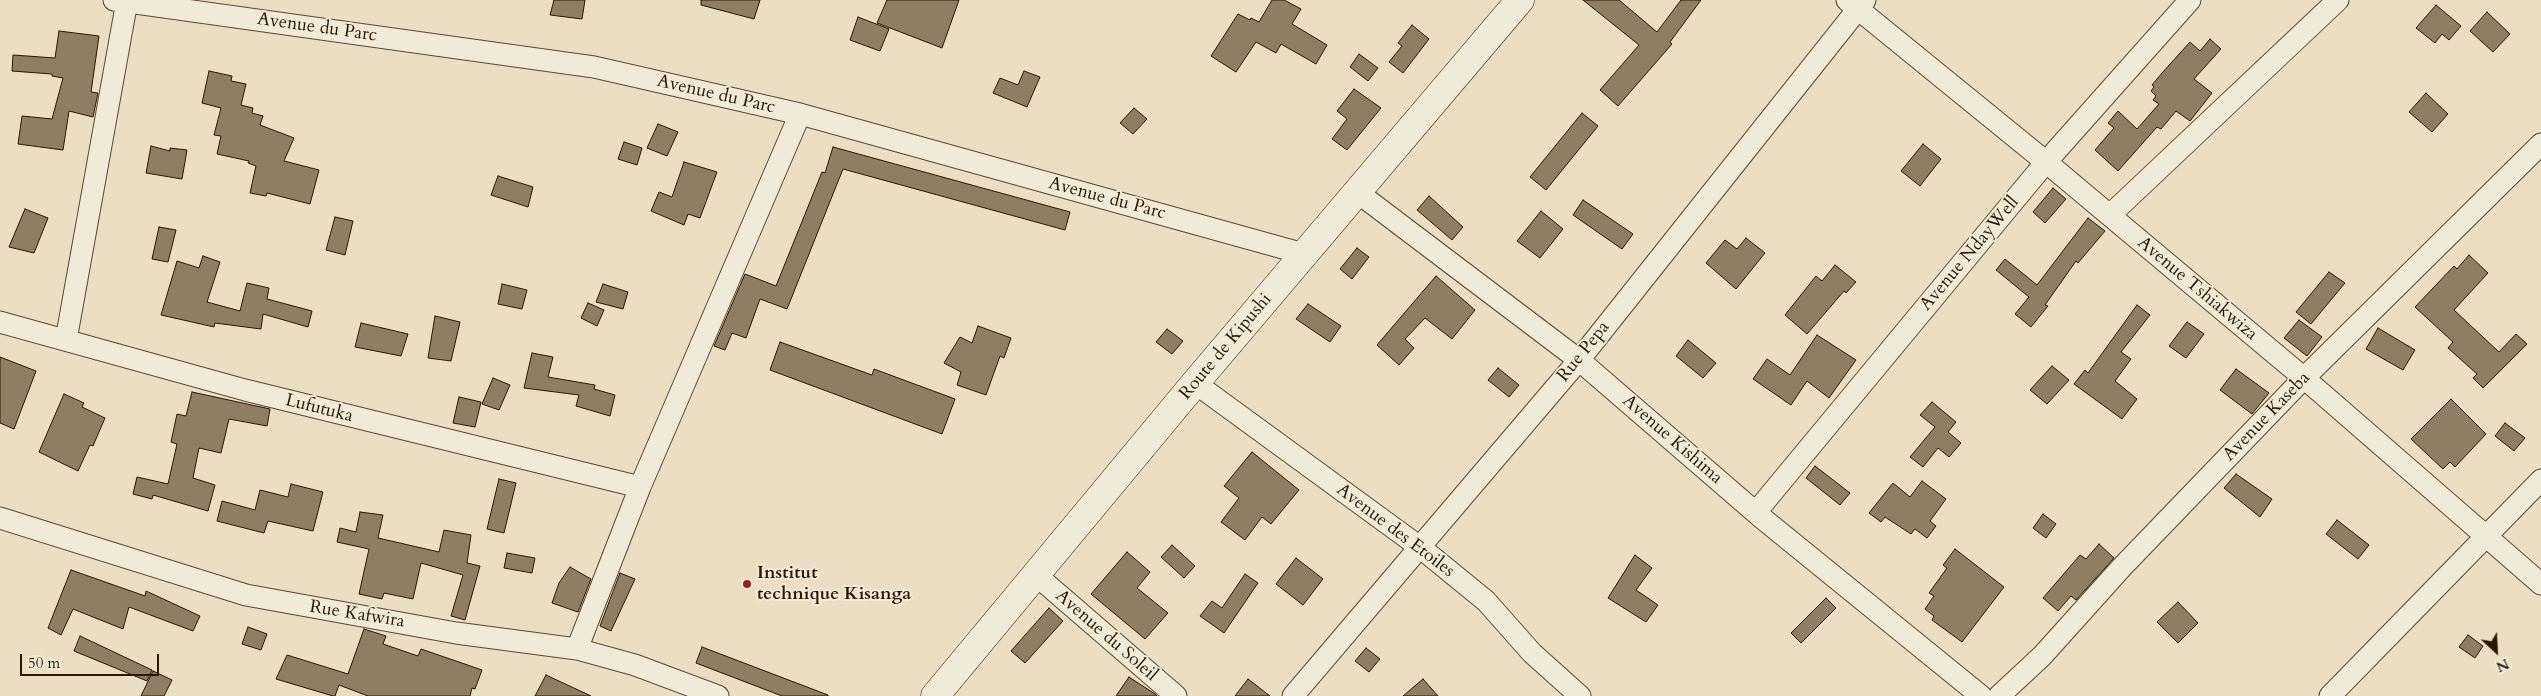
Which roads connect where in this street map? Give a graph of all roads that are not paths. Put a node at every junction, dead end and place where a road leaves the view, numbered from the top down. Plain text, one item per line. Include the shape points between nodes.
1 (1520, 0) edge
2 (2190, 0) edge
3 (2338, 0) edge
4 (121, 1) edge
5 (1857, 3) edge
6 (800, 114) junction
7 (2541, 144) edge
8 (2046, 162) junction
9 (1357, 192) junction
10 (2110, 215) junction
11 (1304, 254) junction
12 (0, 322) edge
13 (66, 340) junction
14 (1579, 360) junction
15 (2304, 378) junction
16 (1195, 383) junction
17 (2541, 480) edge
18 (640, 487) junction
19 (1756, 512) junction
20 (0, 518) edge
21 (2486, 535) junction
22 (1421, 548) junction
23 (1036, 575) junction
24 (2541, 584) edge
25 (577, 649) junction
26 (718, 696) edge
27 (935, 696) edge
28 (1176, 696) edge
29 (1293, 696) edge
30 (1580, 696) edge
31 (1981, 696) edge
32 (1999, 696) edge
33 (2330, 696) edge

1 - 9 main road, Route de Kipushi
2 - 8 street, Avenue NdayWell
3 - 10 street
4 - 6 street, Avenue du Parc via 594,67
4 - 13 street
5 - 8 street, Avenue Tshiakwiza
5 - 14 street, Rue Pepa
6 - 11 street, Avenue du Parc
6 - 18 street
7 - 15 street, Avenue Kaseba
8 - 10 street, Avenue Tshiakwiza
8 - 19 street, Avenue NdayWell
9 - 11 main road, Route de Kipushi
9 - 14 street, Avenue Kishima
10 - 15 street, Avenue Tshiakwiza
11 - 16 main road, Route de Kipushi
12 - 13 street, Lufutuka
13 - 18 street, Lufutuka via 254,392
14 - 19 street, Avenue Kishima
14 - 22 street, Rue Pepa
15 - 21 street, Avenue Tshiakwiza
15 - 32 street, Avenue Kaseba via 2122,567 2042,656
16 - 22 street, Avenue des Etoiles
16 - 23 main road, Route de Kipushi
17 - 21 street
18 - 25 street
19 - 31 street, Avenue Kishima
20 - 25 street, Rue Kafwira via 246,596 456,633
21 - 24 street, Avenue Tshiakwiza
21 - 33 street
22 - 29 street, Rue Pepa
22 - 30 street, Avenue des Etoiles via 1486,601 1532,653
23 - 27 main road, Route de Kipushi
23 - 28 street, Avenue du Soleil
25 - 26 street, Rue Kafwira via 635,665

